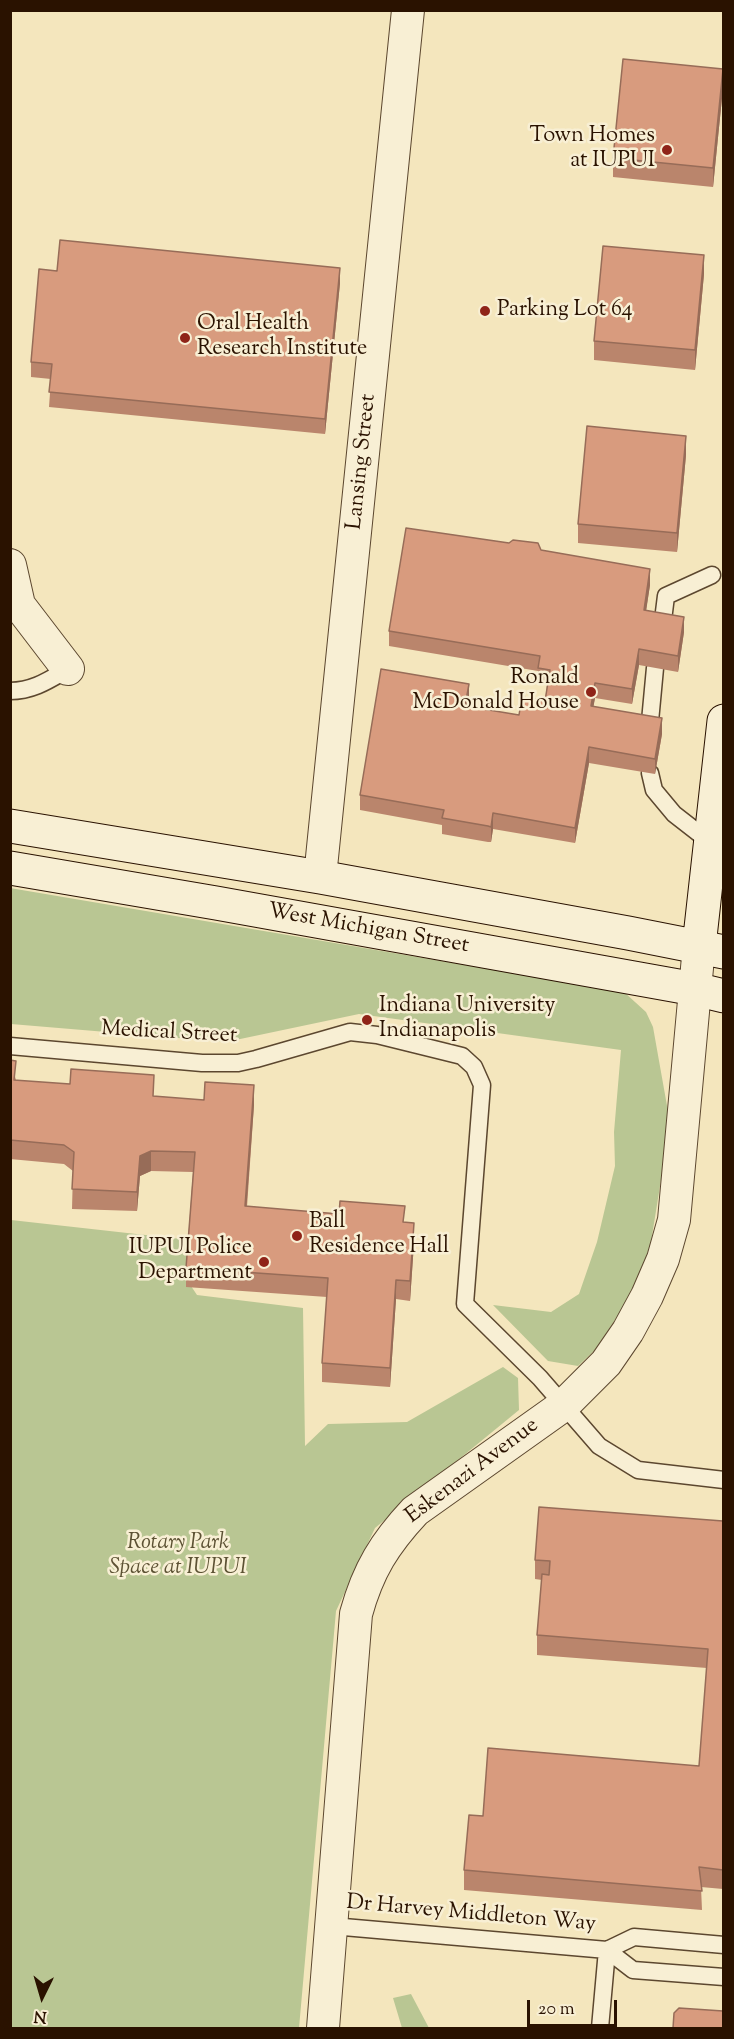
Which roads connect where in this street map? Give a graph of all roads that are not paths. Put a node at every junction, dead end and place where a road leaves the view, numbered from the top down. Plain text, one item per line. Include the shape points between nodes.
1 (408, 10) edge
2 (10, 565) edge
3 (712, 575) dead end
4 (662, 628) edge
5 (656, 668) edge
6 (68, 669) joint
7 (10, 691) edge
8 (723, 721) edge
9 (649, 732) edge
10 (650, 773) edge
11 (720, 792) edge
12 (10, 826) edge
13 (710, 842) junction
14 (10, 868) edge
15 (320, 877) junction
16 (711, 949) edge
17 (709, 993) edge
18 (10, 1046) edge
19 (564, 1405) junction
20 (723, 1480) edge
21 (332, 1926) junction
22 (723, 1945) edge
23 (607, 1950) junction
24 (723, 1977) edge
25 (322, 2028) edge
26 (600, 2028) edge

1 - 15 street, Lansing Street
2 - 6 street via 19,605
3 - 4 lane via 666,596
5 - 9 lane
6 - 7 lane via 39,687
8 - 11 main road
10 - 13 lane via 654,790 674,814
11 - 13 main road
12 - 15 main road, West Michigan Street
13 - 16 main road
14 - 17 main road, West Michigan Street
15 - 16 main road, West Michigan Street
16 - 17 street, Eskenazi Avenue
17 - 19 street, Eskenazi Avenue via 674,1220 663,1259 628,1331 606,1363
18 - 19 lane, Medical Street via 238,1063 350,1032 462,1056 479,1074 482,1085 465,1304
19 - 20 lane, Medical Street via 599,1446 638,1470
19 - 21 street, Eskenazi Avenue via 416,1510 381,1551 370,1571 356,1614
21 - 23 lane, Dr Harvey Middleton Way
21 - 25 street, Eskenazi Avenue
22 - 23 lane, Dr Harvey Middleton Way via 634,1937
23 - 24 lane, Dr Harvey Middleton Way via 633,1970
23 - 26 lane

